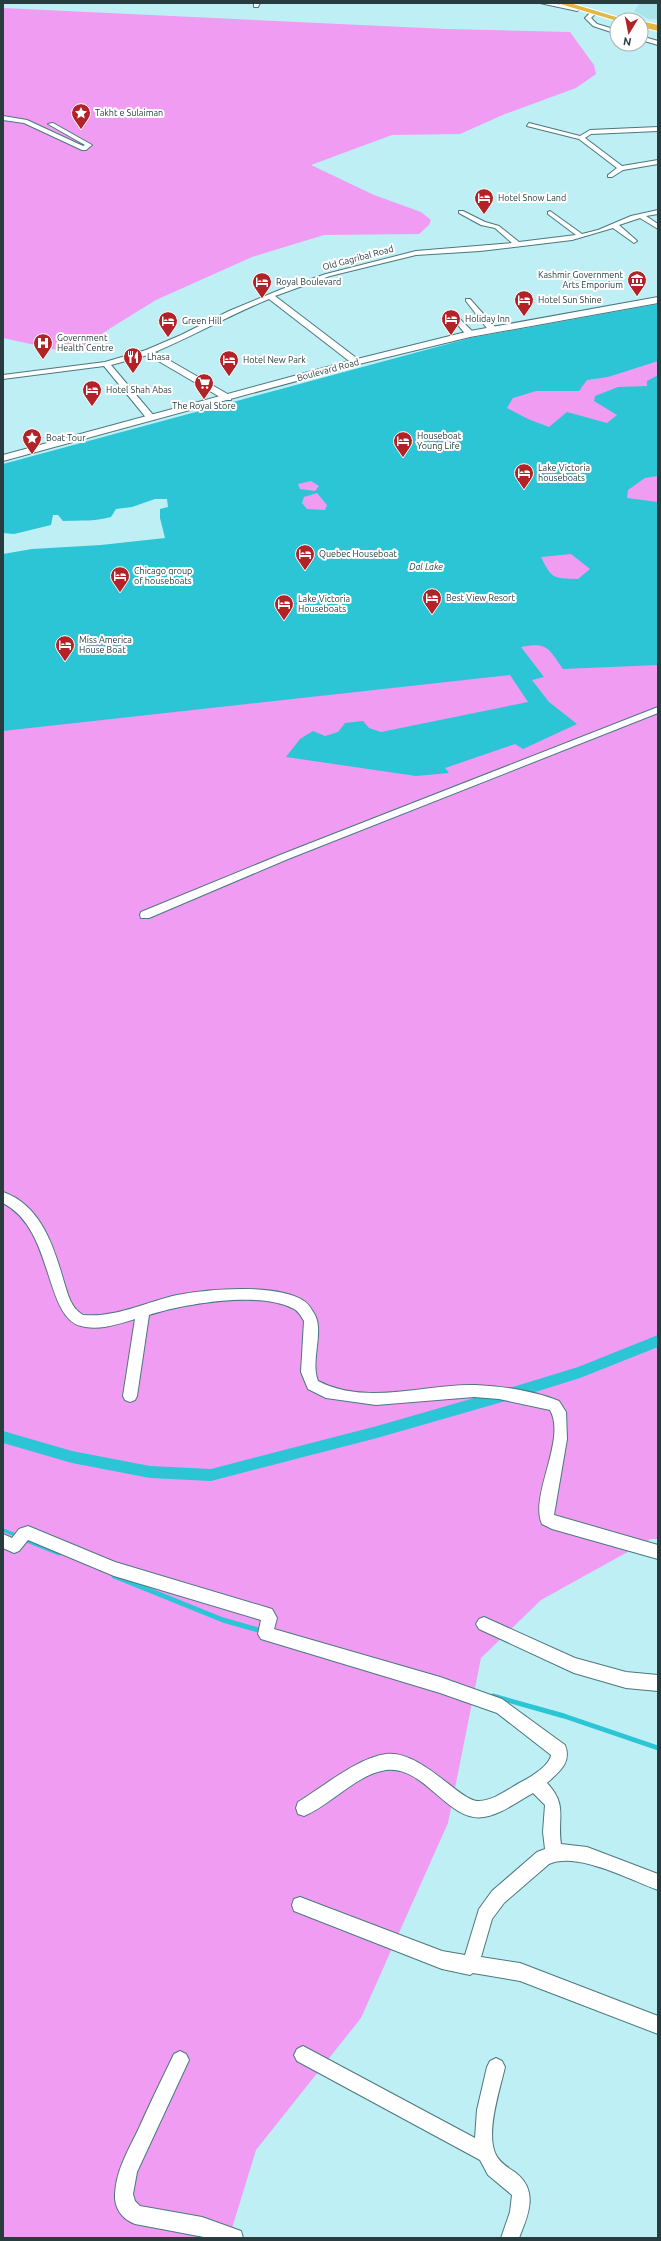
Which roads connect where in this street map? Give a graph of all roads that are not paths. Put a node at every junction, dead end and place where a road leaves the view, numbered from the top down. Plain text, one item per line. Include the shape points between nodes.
1 (543, 3) edge
2 (561, 3) edge
3 (577, 9) junction
4 (593, 13) junction
5 (609, 17) edge
6 (609, 29) edge
7 (3, 118) edge
8 (51, 124) dead end
9 (529, 126) dead end
10 (658, 128) edge
11 (581, 138) junction
12 (658, 162) edge
13 (621, 168) junction
14 (610, 176) dead end
15 (460, 212) dead end
16 (658, 212) edge
17 (550, 213) dead end
18 (640, 215) junction
19 (614, 224) junction
20 (658, 227) edge
21 (581, 236) junction
22 (634, 241) dead end
23 (518, 245) junction
24 (270, 296) junction
25 (468, 300) dead end
26 (658, 300) edge
27 (450, 313) dead end
28 (492, 329) junction
29 (470, 334) junction
30 (150, 352) junction
31 (356, 362) junction
32 (106, 364) junction
33 (3, 377) edge
34 (228, 398) junction
35 (151, 418) junction
36 (3, 458) edge
37 (658, 710) edge
38 (145, 915) dead end
39 (3, 1197) edge
40 (143, 1310) junction
41 (130, 1396) dead end
42 (15, 1539) edge
43 (658, 1552) edge
44 (484, 1624) dead end
45 (658, 1683) edge
46 (537, 1782) junction
47 (304, 1808) dead end
48 (554, 1853) junction
49 (658, 1882) edge
50 (300, 1905) dead end
51 (470, 1966) junction
52 (658, 2025) edge
53 (303, 2055) dead end
54 (180, 2060) dead end
55 (496, 2067) dead end
56 (486, 2154) junction
57 (234, 2238) edge
58 (510, 2238) edge

1 - 3 street
2 - 3 highway
3 - 4 highway
4 - 5 highway
4 - 6 street via 588,18 591,22
7 - 8 street via 25,120 84,149 89,146
9 - 11 street
10 - 11 street via 590,132
11 - 13 street via 601,152 608,161
12 - 13 street
13 - 14 street
15 - 23 street via 483,224 497,227
16 - 18 street, Old Gagribal Road
17 - 21 street
18 - 19 street, Old Gagribal Road
18 - 20 street
19 - 21 street, Old Gagribal Road
19 - 22 street
21 - 23 street, Old Gagribal Road
23 - 24 street, Old Gagribal Road via 416,253 328,275
24 - 30 street, Old Gagribal Road
24 - 31 street
25 - 28 street
26 - 28 main road, Boulevard Road
27 - 29 street
28 - 29 main road, Boulevard Road
29 - 31 main road, Boulevard Road
30 - 32 street, Old Gagribal Road
30 - 34 street
31 - 34 main road, Boulevard Road
32 - 33 street, Old Gagribal Road
32 - 35 street
34 - 35 main road, Boulevard Road
35 - 36 main road, Boulevard Road
37 - 38 street via 284,857
39 - 40 street via 25,1209 34,1220 71,1315 87,1322
40 - 41 street
40 - 43 street via 179,1300 246,1295 290,1300 300,1305 311,1321 308,1372 313,1385 320,1389 338,1395 376,1399 474,1391 550,1403 558,1410 559,1446 546,1510 547,1519
42 - 46 street via 28,1533 114,1569 267,1614 269,1618 266,1634 440,1685 502,1707 559,1751 558,1764
44 - 45 street via 574,1665 626,1680
46 - 47 street via 490,1807 475,1810 468,1808 427,1777 409,1767 388,1762 372,1767
46 - 48 street via 553,1805 551,1832
48 - 49 street via 587,1855
48 - 51 street via 543,1858 498,1897 485,1915
50 - 51 street via 442,1960
51 - 52 street via 486,1965 520,1972
53 - 56 street
54 - 57 street via 128,2171 124,2194 126,2206 135,2215 202,2226
55 - 56 street via 484,2135
56 - 58 street via 496,2172 516,2184 521,2194

